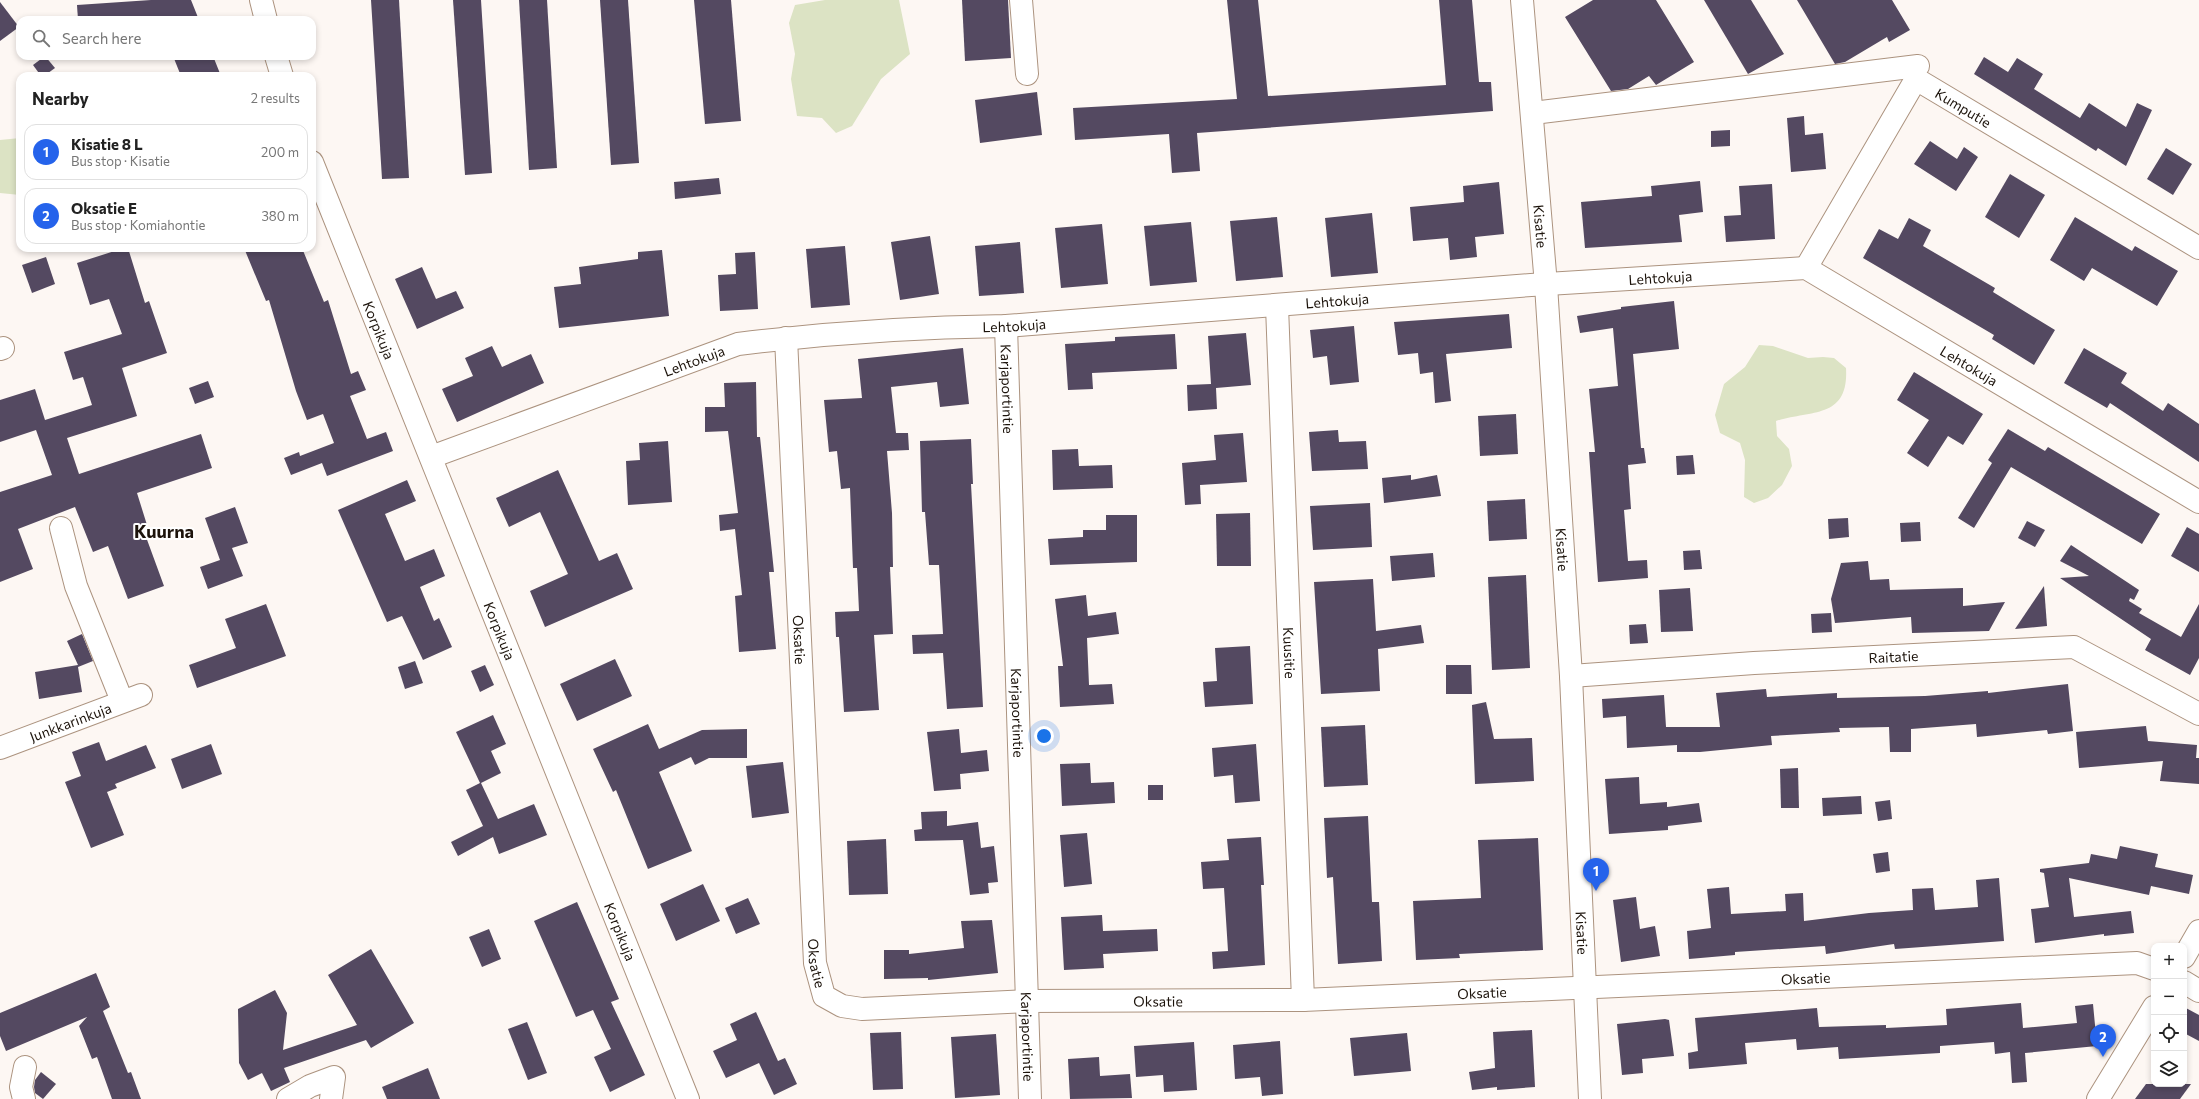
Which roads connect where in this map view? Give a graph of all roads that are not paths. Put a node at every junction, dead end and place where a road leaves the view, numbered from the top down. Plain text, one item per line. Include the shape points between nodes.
1 (261, 0) edge
2 (1021, 0) edge
3 (1522, 0) edge
4 (265, 16) edge
5 (277, 60) edge
6 (1918, 66) dead end
7 (281, 72) edge
8 (1027, 74) dead end
9 (1533, 113) junction
10 (316, 172) edge
11 (2199, 248) edge
12 (1806, 268) junction
13 (1546, 285) junction
14 (1277, 306) junction
15 (1006, 326) junction
16 (786, 338) junction
17 (431, 457) junction
18 (2199, 502) edge
19 (61, 528) dead end
20 (1571, 676) junction
21 (2199, 714) edge
22 (0, 748) edge
23 (2199, 931) edge
24 (2187, 952) edge
25 (2151, 968) edge
26 (2187, 984) edge
27 (1585, 988) junction
28 (2199, 991) edge
29 (1303, 1000) junction
30 (1027, 1001) junction
31 (2151, 1012) edge
32 (25, 1067) dead end
33 (24, 1099) edge
34 (288, 1099) edge
35 (331, 1099) edge
36 (688, 1099) edge
37 (1030, 1099) edge
38 (1590, 1099) edge
39 (2098, 1099) edge

1 - 4 street
2 - 8 street
3 - 9 street, Kisatie
5 - 7 street
6 - 9 street
9 - 13 street, Kisatie
10 - 17 street, Korpikuja
11 - 12 street, Kumputie via 1916,79
12 - 13 street, Lehtokuja
12 - 18 street, Lehtokuja
13 - 14 street, Lehtokuja
13 - 20 street, Kisatie
14 - 15 street, Lehtokuja
14 - 29 street, Kuusitie
15 - 16 street, Lehtokuja
15 - 30 street, Karjaportintie
16 - 17 street, Lehtokuja via 738,344
16 - 30 street, Oksatie via 815,963 824,996 842,1006 862,1009
17 - 36 street, Korpikuja
19 - 22 street, Junkkarinkuja via 76,586 131,698
20 - 21 street, Raitatie via 1754,663 2074,647
20 - 27 street, Kisatie
23 - 24 street
25 - 27 street, Oksatie via 2137,963
26 - 28 street
27 - 29 street, Oksatie
27 - 38 street, Kisatie
29 - 30 street, Oksatie
30 - 37 street, Karjaportintie
31 - 39 street
32 - 33 street via 21,1087
34 - 35 street via 310,1086 334,1077

